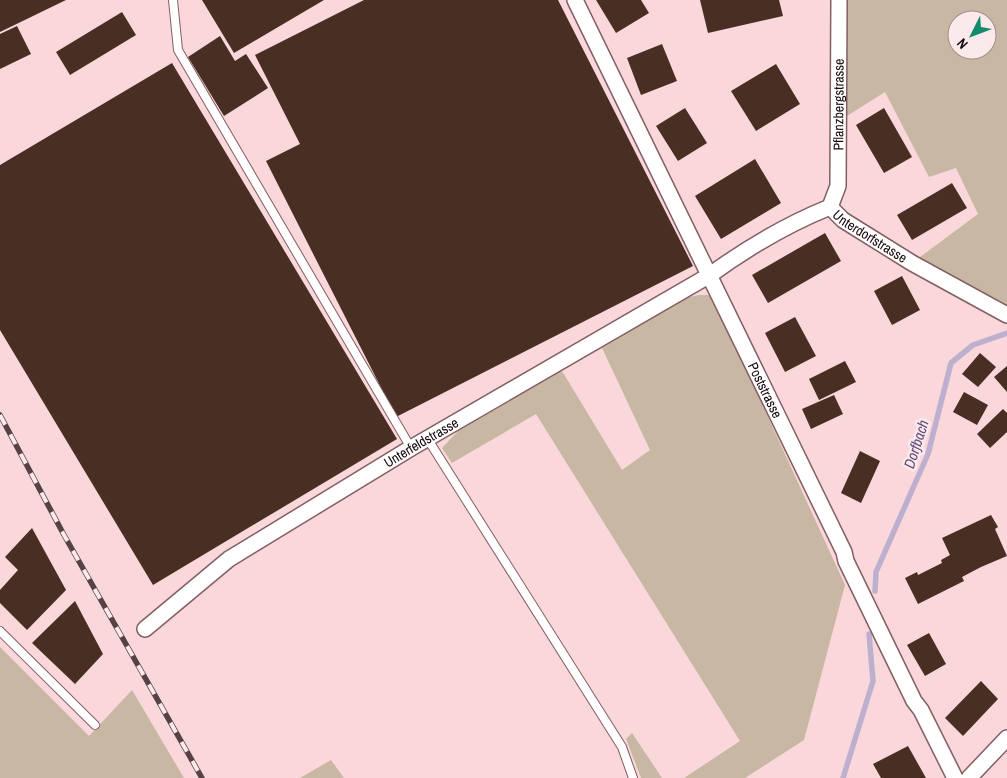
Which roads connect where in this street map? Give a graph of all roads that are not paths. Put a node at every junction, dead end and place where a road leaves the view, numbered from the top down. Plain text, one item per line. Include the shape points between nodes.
1 (173, 0) edge
2 (575, 0) edge
3 (839, 0) edge
4 (830, 207) junction
5 (710, 275) junction
6 (1007, 315) edge
7 (427, 438) junction
8 (411, 448) junction
9 (145, 629) dead end
10 (0, 631) edge
11 (95, 725) dead end
12 (1007, 738) edge
13 (633, 778) edge
14 (955, 778) edge
15 (969, 778) edge

1 - 8 lane via 178,50
2 - 5 street, Poststrasse
3 - 4 street, Pflanzbergstrasse via 838,186
4 - 5 street, Unterdorfstrasse via 808,216
4 - 6 street, Unterdorfstrasse via 844,220 912,263
5 - 7 street, Unterfeldstrasse
5 - 14 street, Poststrasse via 877,627
7 - 8 street, Unterfeldstrasse
7 - 13 lane via 622,747
8 - 9 street, Unterfeldstrasse via 229,559
10 - 11 lane
12 - 15 street

